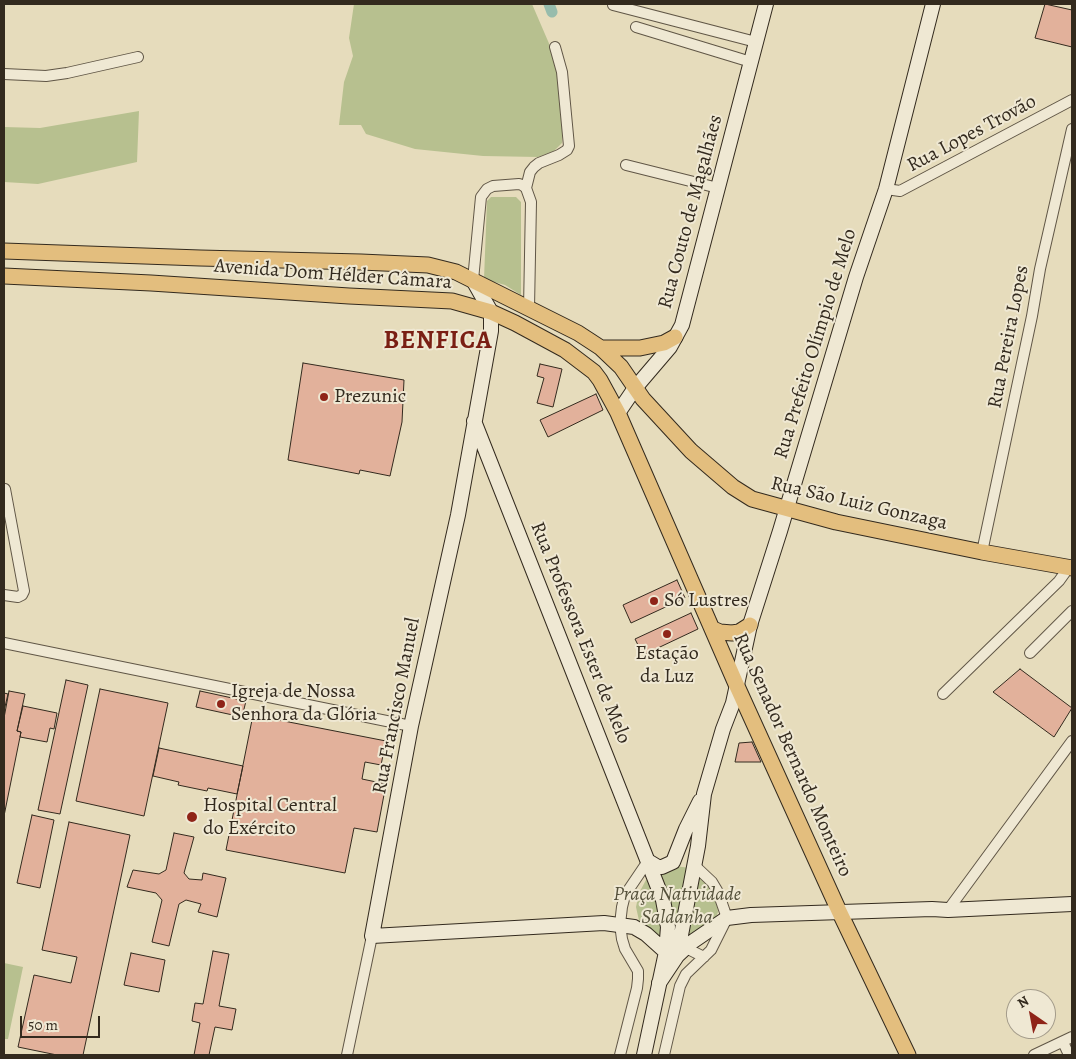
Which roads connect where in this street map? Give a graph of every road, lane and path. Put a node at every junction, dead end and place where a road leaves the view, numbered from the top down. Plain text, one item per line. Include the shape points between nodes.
1 (766, 4) edge
2 (933, 4) edge
3 (613, 5) edge
4 (636, 27) dead end
5 (756, 42) junction
6 (555, 47) dead end
7 (138, 57) dead end
8 (751, 62) junction
9 (4, 74) edge
10 (1072, 100) edge
11 (1072, 129) edge
12 (626, 165) dead end
13 (526, 188) junction
14 (718, 188) junction
15 (886, 189) junction
16 (4, 251) edge
17 (4, 276) edge
18 (473, 280) junction
19 (529, 308) junction
20 (491, 312) junction
21 (675, 337) junction
22 (601, 348) junction
23 (634, 388) junction
24 (618, 414) junction
25 (474, 420) junction
26 (5, 489) edge
27 (786, 509) junction
28 (982, 552) junction
29 (1071, 567) edge
30 (4, 595) edge
31 (1072, 611) edge
32 (750, 625) junction
33 (714, 629) junction
34 (4, 643) edge
35 (1030, 653) dead end
36 (736, 684) junction
37 (943, 694) dead end
38 (411, 726) junction
39 (1072, 741) edge
40 (704, 794) junction
41 (648, 861) junction
42 (694, 865) junction
43 (1072, 904) edge
44 (948, 910) junction
45 (839, 912) junction
46 (727, 918) junction
47 (620, 924) junction
48 (372, 936) junction
49 (676, 952) junction
50 (704, 957) junction
51 (1068, 1040) edge
52 (347, 1055) edge
53 (620, 1055) edge
54 (644, 1055) edge
55 (664, 1055) edge
56 (908, 1055) edge
57 (1034, 1055) edge
58 (1069, 1055) edge

1 - 5 street, Rua Couto de Magalhães
2 - 15 street, Rua Prefeito Olímpio de Melo
3 - 5 street
4 - 8 street
5 - 8 street, Rua Couto de Magalhães
6 - 13 street via 562,72 569,146 559,155 534,167
7 - 9 street via 53,75
8 - 14 street, Rua Couto de Magalhães
10 - 15 street, Rua Lopes Trovão via 900,191
11 - 28 street, Rua Pereira Lopes
12 - 14 street
13 - 18 street via 518,184 493,186 481,197
13 - 19 street via 531,202
14 - 21 street, Rua Couto de Magalhães via 682,325
15 - 27 street, Rua Prefeito Olímpio de Melo
16 - 18 main road, Avenida Dom Hélder Câmara via 428,265
17 - 20 main road, Avenida Dom Hélder Câmara via 452,301
18 - 19 main road, Avenida Dom Hélder Câmara
18 - 20 street
19 - 22 main road, Rua São Luiz Gonzaga
20 - 24 main road, Avenida Dom Hélder Câmara via 565,350 594,372
20 - 25 street, Rua Francisco Manuel via 491,331
21 - 22 main road via 640,348
21 - 23 street, Rua Couto de Magalhães
22 - 23 main road, Rua São Luiz Gonzaga via 621,367
23 - 24 street, Rua Couto de Magalhães
23 - 27 main road, Rua São Luiz Gonzaga via 691,451 732,487 752,499
24 - 33 main road, Rua Senador Bernardo Monteiro
25 - 38 street, Rua Francisco Manuel via 458,515
25 - 41 street, Rua Professora Ester de Melo
26 - 30 street via 24,591 18,597
27 - 28 main road, Rua São Luiz Gonzaga
27 - 32 street, Rua Prefeito Olímpio de Melo
28 - 29 main road, Rua São Luiz Gonzaga
29 - 37 street
31 - 35 street
32 - 33 main road via 732,633
32 - 36 street, Rua Prefeito Olímpio de Melo
33 - 36 main road, Rua Senador Bernardo Monteiro
34 - 38 street
36 - 40 street, Rua Prefeito Olímpio de Melo
36 - 45 main road, Rua Senador Bernardo Monteiro
38 - 48 street, Rua Francisco Manuel
39 - 44 street
40 - 41 street via 673,862 662,867
40 - 42 street, Rua Prefeito Olímpio de Melo
41 - 47 street via 625,895
41 - 49 street via 663,900
42 - 46 street via 712,882
42 - 49 street, Rua Prefeito Olímpio de Melo
43 - 44 street
44 - 45 street
45 - 46 street
45 - 56 main road, Rua Senador Bernardo Monteiro
46 - 49 street
46 - 50 street
47 - 48 street via 604,922
47 - 49 street via 634,927
47 - 53 street via 625,949 638,971 638,988
48 - 52 street, Rua Francisco Manuel
49 - 50 street
49 - 54 street via 659,983
50 - 55 street via 686,974 680,986
51 - 57 street
51 - 58 street

